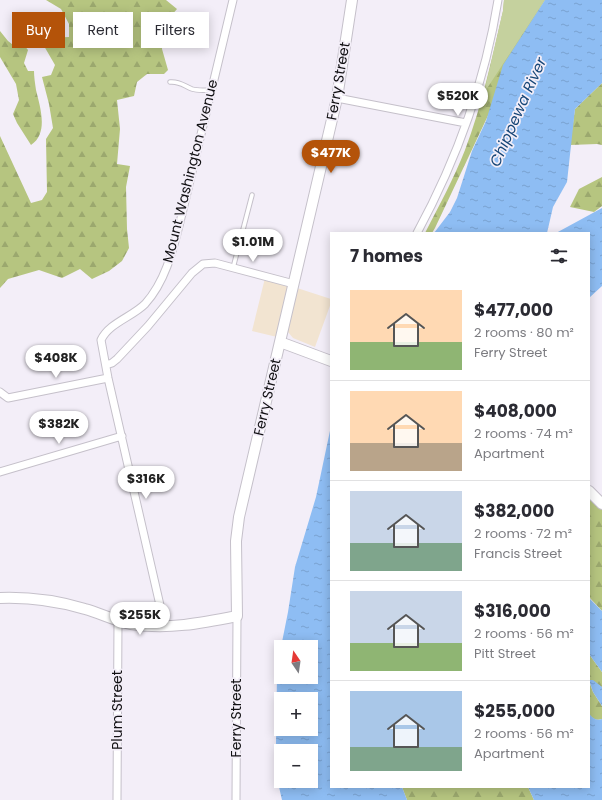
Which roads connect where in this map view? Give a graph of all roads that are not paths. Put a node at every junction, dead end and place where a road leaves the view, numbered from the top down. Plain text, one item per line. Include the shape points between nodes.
1 (233, 0) edge
2 (352, 0) edge
3 (498, 0) edge
4 (170, 82) dead end
5 (212, 90) junction
6 (337, 98) junction
7 (466, 123) junction
8 (252, 195) dead end
9 (418, 232) edge
10 (233, 268) junction
11 (294, 284) junction
12 (280, 342) junction
13 (330, 361) edge
14 (106, 365) junction
15 (108, 378) junction
16 (0, 392) edge
17 (122, 436) junction
18 (0, 472) edge
19 (590, 492) edge
20 (602, 504) edge
21 (0, 598) edge
22 (237, 616) junction
23 (118, 620) junction
24 (165, 626) junction
25 (117, 800) edge
26 (236, 800) edge

1 - 5 street, Mount Washington Avenue
2 - 6 main road, Ferry Street
3 - 7 street via 480,79
4 - 5 lane via 199,90
5 - 14 street, Mount Washington Avenue via 176,240 166,268 158,288 144,304 103,335 101,343
6 - 7 street
6 - 11 main road, Ferry Street
7 - 9 street via 444,180
8 - 10 lane
10 - 11 street
10 - 14 street, Mount Washington Avenue via 215,263 203,264 192,273 114,362
11 - 12 main road, Ferry Street
12 - 13 main road
12 - 22 main road, Ferry Street via 239,517 236,541
14 - 15 street, Mount Washington Avenue
15 - 16 street via 8,398
15 - 17 street, Mount Washington Avenue
17 - 18 street
17 - 24 street, Mount Washington Avenue
19 - 20 main road
21 - 23 main road via 26,598 63,603
22 - 24 main road via 186,626
22 - 26 street, Ferry Street
23 - 24 main road via 146,626
23 - 25 street, Plum Street

